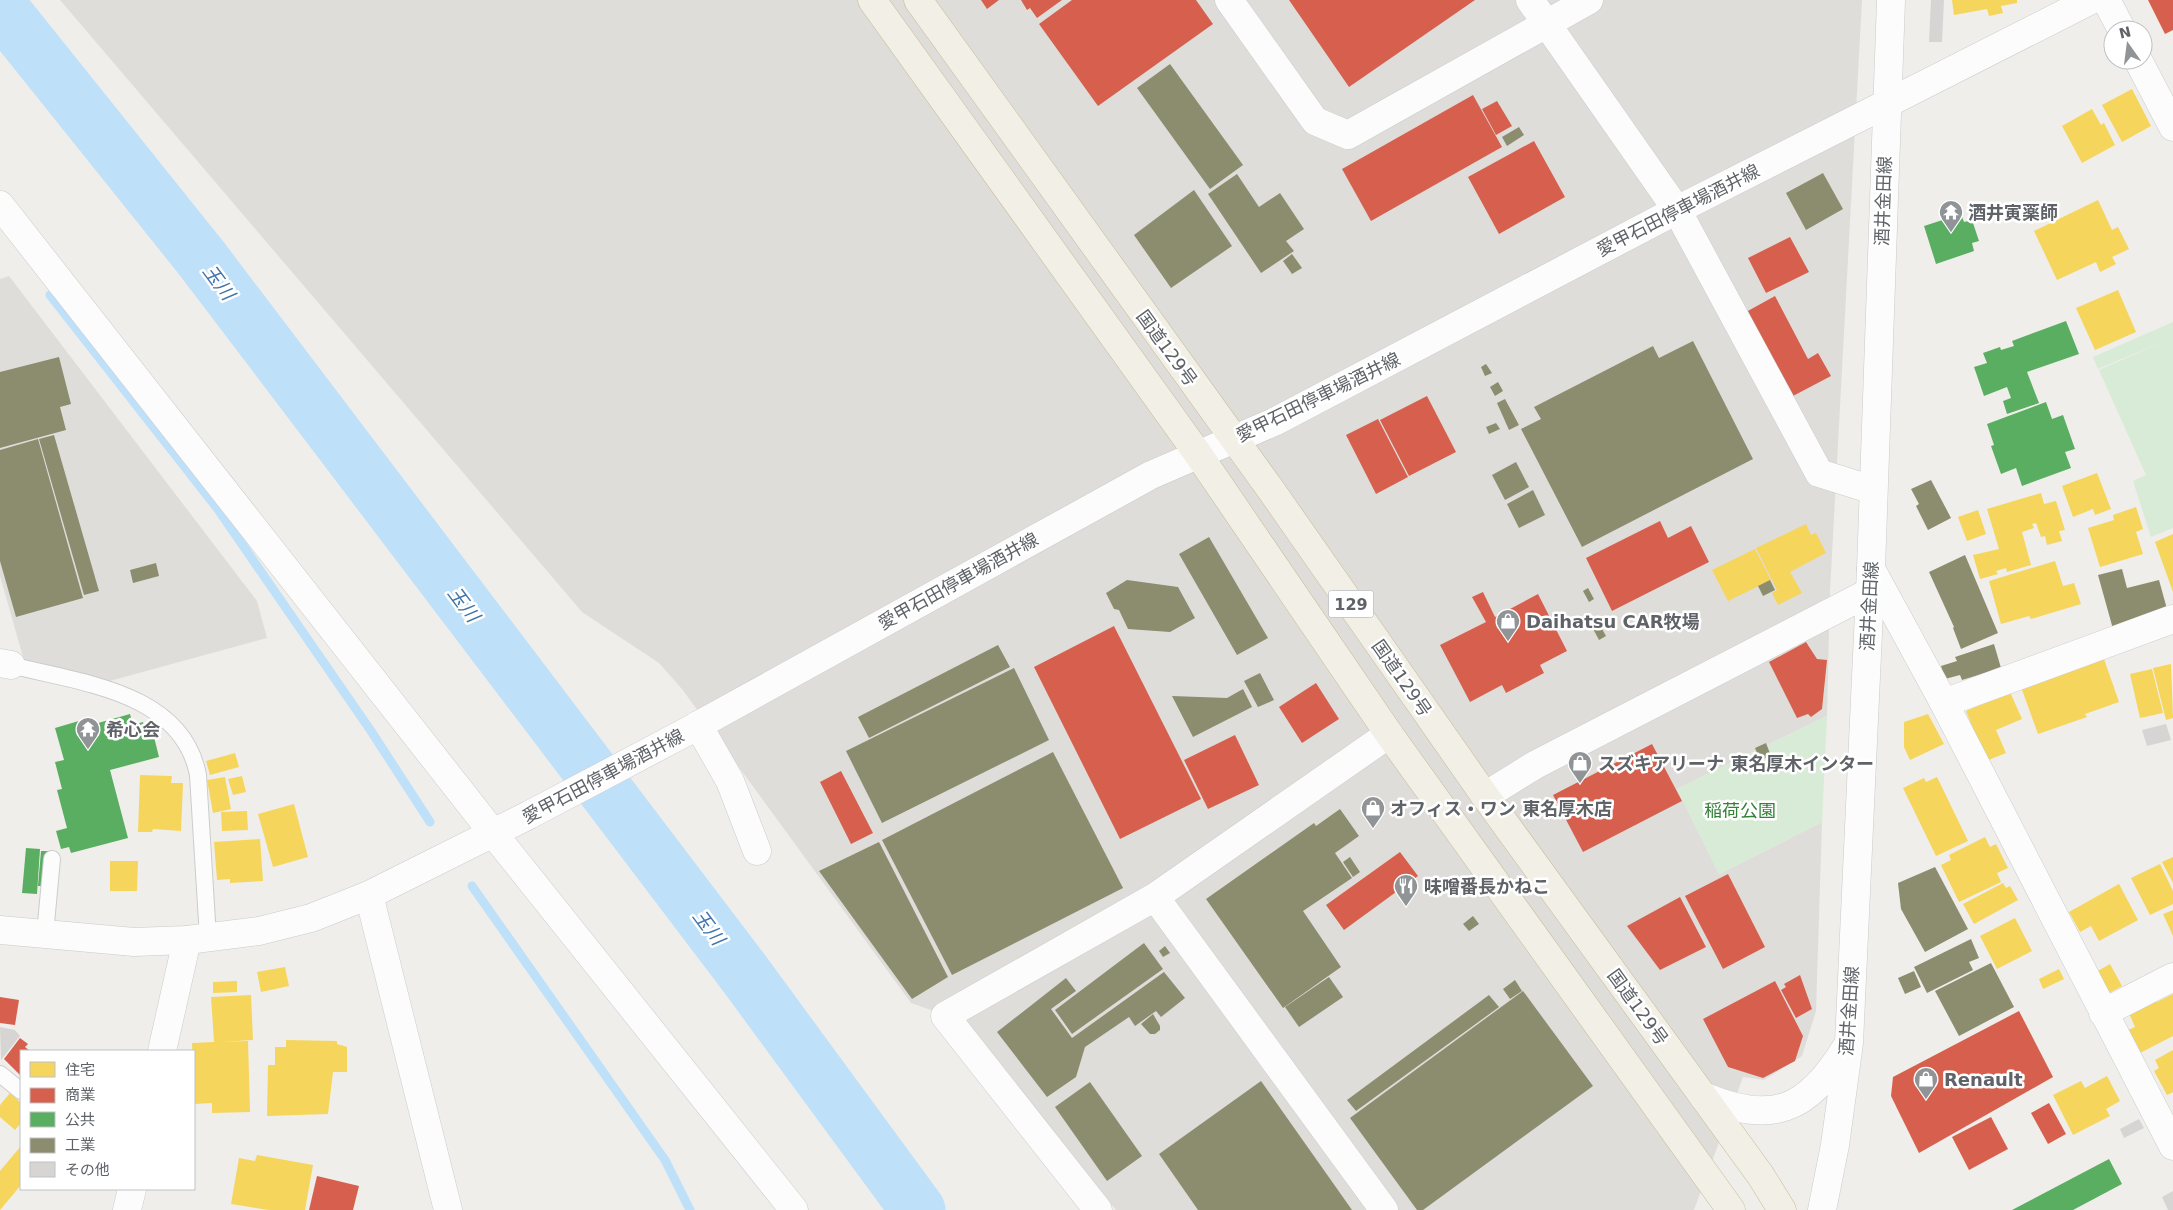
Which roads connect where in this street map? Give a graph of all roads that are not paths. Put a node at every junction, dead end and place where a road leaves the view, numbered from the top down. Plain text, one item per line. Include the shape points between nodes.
1 (872, 0) edge
2 (918, 0) edge
3 (1229, 0) edge
4 (1530, 0) edge
5 (1589, 0) edge
6 (1891, 0) edge
7 (2091, 0) edge
8 (2106, 0) edge
9 (2117, 20) edge
10 (1547, 25) junction
11 (2143, 70) edge
12 (1886, 104) junction
13 (2173, 127) edge
14 (0, 205) edge
15 (1677, 210) junction
16 (1232, 440) junction
17 (1198, 454) junction
18 (1873, 490) junction
19 (1870, 580) junction
20 (2173, 619) edge
21 (5, 664) edge
22 (1944, 703) junction
23 (692, 728) junction
24 (1389, 734) junction
25 (1485, 796) junction
26 (493, 833) junction
27 (757, 851) dead end
28 (52, 859) dead end
29 (369, 895) junction
30 (1155, 897) junction
31 (0, 930) edge
32 (45, 934) junction
33 (197, 939) junction
34 (2173, 977) edge
35 (2103, 1013) junction
36 (1849, 1043) junction
37 (162, 1050) edge
38 (0, 1074) edge
39 (20, 1090) edge
40 (1703, 1096) junction
41 (2173, 1146) edge
42 (132, 1190) edge
43 (127, 1210) edge
44 (448, 1210) edge
45 (794, 1210) edge
46 (1098, 1210) edge
47 (1384, 1210) edge
48 (1730, 1210) edge
49 (1782, 1210) edge
50 (1822, 1210) edge

1 - 17 highway, 国道129号 / 129
2 - 16 highway, 国道129号 / 129
3 - 10 street via 1315,121 1348,135
4 - 10 street
5 - 10 street
6 - 12 street, 酒井金田線
7 - 12 street, 愛甲石田停車場酒井線
8 - 9 street
10 - 15 street
11 - 13 street
12 - 15 street, 愛甲石田停車場酒井線
12 - 18 street, 酒井金田線
14 - 26 street
15 - 16 street, 愛甲石田停車場酒井線 via 1295,412
15 - 18 street via 1819,473
16 - 17 street, 愛甲石田停車場酒井線
16 - 25 highway, 国道129号 / 129 via 1271,490
17 - 23 street, 愛甲石田停車場酒井線 via 1151,475
17 - 24 highway, 国道129号 / 129
18 - 19 street, 酒井金田線
19 - 22 street
19 - 25 street via 1535,765
19 - 36 street, 酒井金田線
20 - 22 street
21 - 33 lane via 123,694 164,717 179,732 195,761 198,775
22 - 35 street
23 - 26 street, 愛甲石田停車場酒井線
23 - 27 street via 730,781
24 - 30 street
24 - 48 highway, 国道129号 / 129
25 - 40 highway, 国道129号 / 129
26 - 29 street, 愛甲石田停車場酒井線
26 - 45 street
28 - 32 lane
29 - 33 street, 愛甲石田停車場酒井線 via 311,918 259,931
29 - 44 street
30 - 46 street via 945,1016
30 - 47 street
31 - 32 street, 愛甲石田停車場酒井線
32 - 33 street, 愛甲石田停車場酒井線 via 134,942
33 - 37 street
34 - 35 street
35 - 41 street
36 - 40 street via 1830,1073 1799,1102 1778,1109 1751,1110 1730,1108
36 - 50 street, 酒井金田線
38 - 39 lane
40 - 49 highway, 国道129号 / 129
42 - 43 street

